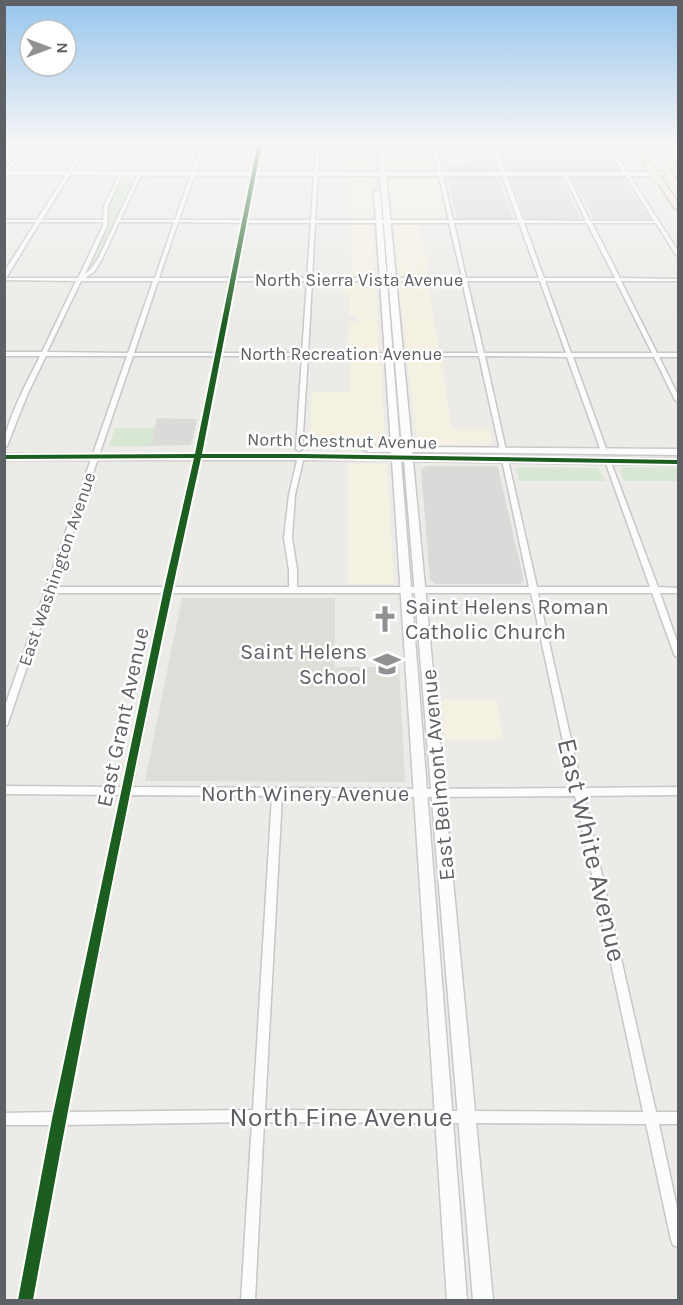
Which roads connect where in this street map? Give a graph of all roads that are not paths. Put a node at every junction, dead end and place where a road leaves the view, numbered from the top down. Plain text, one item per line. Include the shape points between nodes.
1 (51, 203) edge
2 (108, 203) edge
3 (126, 203) edge
4 (183, 203) edge
5 (248, 203) edge
6 (315, 203) edge
7 (380, 203) edge
8 (383, 203) edge
9 (447, 203) edge
10 (514, 203) edge
11 (580, 203) edge
12 (645, 203) edge
13 (4, 220) edge
14 (40, 221) junction
15 (118, 221) junction
16 (313, 221) junction
17 (383, 221) junction
18 (451, 221) junction
19 (589, 221) junction
20 (176, 222) junction
21 (243, 222) junction
22 (521, 222) junction
23 (657, 222) junction
24 (106, 224) junction
25 (678, 254) edge
26 (4, 278) edge
27 (80, 279) junction
28 (157, 279) junction
29 (233, 280) junction
30 (309, 280) junction
31 (388, 280) junction
32 (464, 280) junction
33 (542, 280) junction
34 (618, 280) junction
35 (678, 280) edge
36 (4, 354) edge
37 (219, 354) junction
38 (43, 355) junction
39 (129, 355) junction
40 (305, 355) junction
41 (394, 355) junction
42 (481, 355) junction
43 (569, 355) junction
44 (656, 355) junction
45 (678, 355) edge
46 (678, 400) edge
47 (4, 446) edge
48 (4, 451) edge
49 (678, 452) edge
50 (199, 453) junction
51 (300, 453) junction
52 (98, 454) junction
53 (402, 454) junction
54 (504, 455) junction
55 (606, 456) junction
56 (4, 457) edge
57 (678, 462) edge
58 (168, 589) junction
59 (293, 589) junction
60 (49, 590) junction
61 (405, 590) junction
62 (420, 590) junction
63 (534, 590) junction
64 (655, 590) junction
65 (678, 590) edge
66 (678, 654) edge
67 (4, 723) edge
68 (4, 790) edge
69 (678, 791) edge
70 (579, 792) junction
71 (126, 793) junction
72 (277, 793) junction
73 (420, 793) junction
74 (438, 793) junction
75 (258, 1116) junction
76 (444, 1117) junction
77 (467, 1117) junction
78 (678, 1118) edge
79 (4, 1119) edge
80 (59, 1119) junction
81 (652, 1119) junction
82 (678, 1240) edge
83 (25, 1300) edge
84 (248, 1300) edge
85 (457, 1300) edge
86 (483, 1300) edge

1 - 14 street
2 - 24 street
3 - 15 street
4 - 20 street, East Washington Avenue
5 - 21 street, East Grant Avenue
6 - 16 street
7 - 17 main road, East Belmont Avenue
8 - 17 main road, East Belmont Avenue
9 - 18 street, East White Avenue
10 - 22 street
11 - 19 street
12 - 23 street
13 - 14 street
14 - 24 street
14 - 26 street
15 - 20 street
15 - 27 street via 100,259
16 - 17 street
16 - 21 street
16 - 30 street
17 - 18 street
17 - 31 main road, East Belmont Avenue
18 - 22 street
18 - 32 street, East White Avenue
19 - 22 street
19 - 23 street
19 - 34 street
20 - 21 street
20 - 28 street, East Washington Avenue
21 - 29 street, East Grant Avenue
22 - 33 street
23 - 25 street
24 - 27 street
26 - 27 street, North Sierra Vista Avenue
27 - 28 street, North Sierra Vista Avenue
27 - 38 street
28 - 29 street, North Sierra Vista Avenue
28 - 39 street, East Washington Avenue
29 - 30 street, North Sierra Vista Avenue
29 - 37 street, East Grant Avenue
30 - 31 street, North Sierra Vista Avenue
30 - 40 street
31 - 32 street, North Sierra Vista Avenue
31 - 41 main road, East Belmont Avenue
32 - 33 street, North Sierra Vista Avenue
32 - 42 street, East White Avenue
33 - 34 street, North Sierra Vista Avenue
33 - 43 street
34 - 35 street, North Sierra Vista Avenue
34 - 44 street
36 - 38 street, North Recreation Avenue
37 - 39 street, North Recreation Avenue
37 - 40 street, North Recreation Avenue
37 - 50 street, East Grant Avenue
38 - 39 street, North Recreation Avenue
38 - 47 street
39 - 52 street, East Washington Avenue
40 - 41 street, North Recreation Avenue
40 - 51 street
41 - 42 street, North Recreation Avenue
41 - 53 main road, East Belmont Avenue
42 - 43 street, North Recreation Avenue
42 - 54 street, East White Avenue
43 - 44 street, North Recreation Avenue
43 - 55 street
44 - 45 street, North Recreation Avenue
44 - 46 street
48 - 52 main road, North Chestnut Avenue
49 - 55 main road, North Chestnut Avenue
50 - 51 main road, North Chestnut Avenue
50 - 52 main road, North Chestnut Avenue
50 - 58 street, East Grant Avenue
51 - 53 main road, North Chestnut Avenue
51 - 59 street via 288,538
52 - 56 main road, North Chestnut Avenue
52 - 60 street, East Washington Avenue
53 - 54 main road, North Chestnut Avenue
53 - 61 main road, East Belmont Avenue
53 - 62 main road, East Belmont Avenue
54 - 55 main road, North Chestnut Avenue
54 - 63 street, East White Avenue
55 - 57 main road, North Chestnut Avenue
55 - 64 street
58 - 59 street
58 - 60 street
58 - 71 street, East Grant Avenue
59 - 61 street
60 - 67 street, East Washington Avenue
61 - 62 street
61 - 73 main road, East Belmont Avenue
62 - 63 street
62 - 74 main road, East Belmont Avenue
63 - 64 street
63 - 70 street, East White Avenue
64 - 65 street
64 - 66 street
68 - 71 street, North Winery Avenue
69 - 70 street, North Winery Avenue
70 - 74 street, North Winery Avenue
70 - 81 street, East White Avenue
71 - 72 street, North Winery Avenue
71 - 80 street, East Grant Avenue
72 - 73 street, North Winery Avenue
72 - 75 street
73 - 74 street, North Winery Avenue
73 - 76 main road, East Belmont Avenue
74 - 77 main road, East Belmont Avenue
75 - 76 street, North Fine Avenue
75 - 80 street, North Fine Avenue
75 - 84 street
76 - 77 street, North Fine Avenue
76 - 85 main road, East Belmont Avenue
77 - 81 street, North Fine Avenue
77 - 86 main road, East Belmont Avenue
78 - 81 street, North Fine Avenue
79 - 80 street, North Fine Avenue
80 - 83 street, East Grant Avenue
81 - 82 street, East White Avenue

